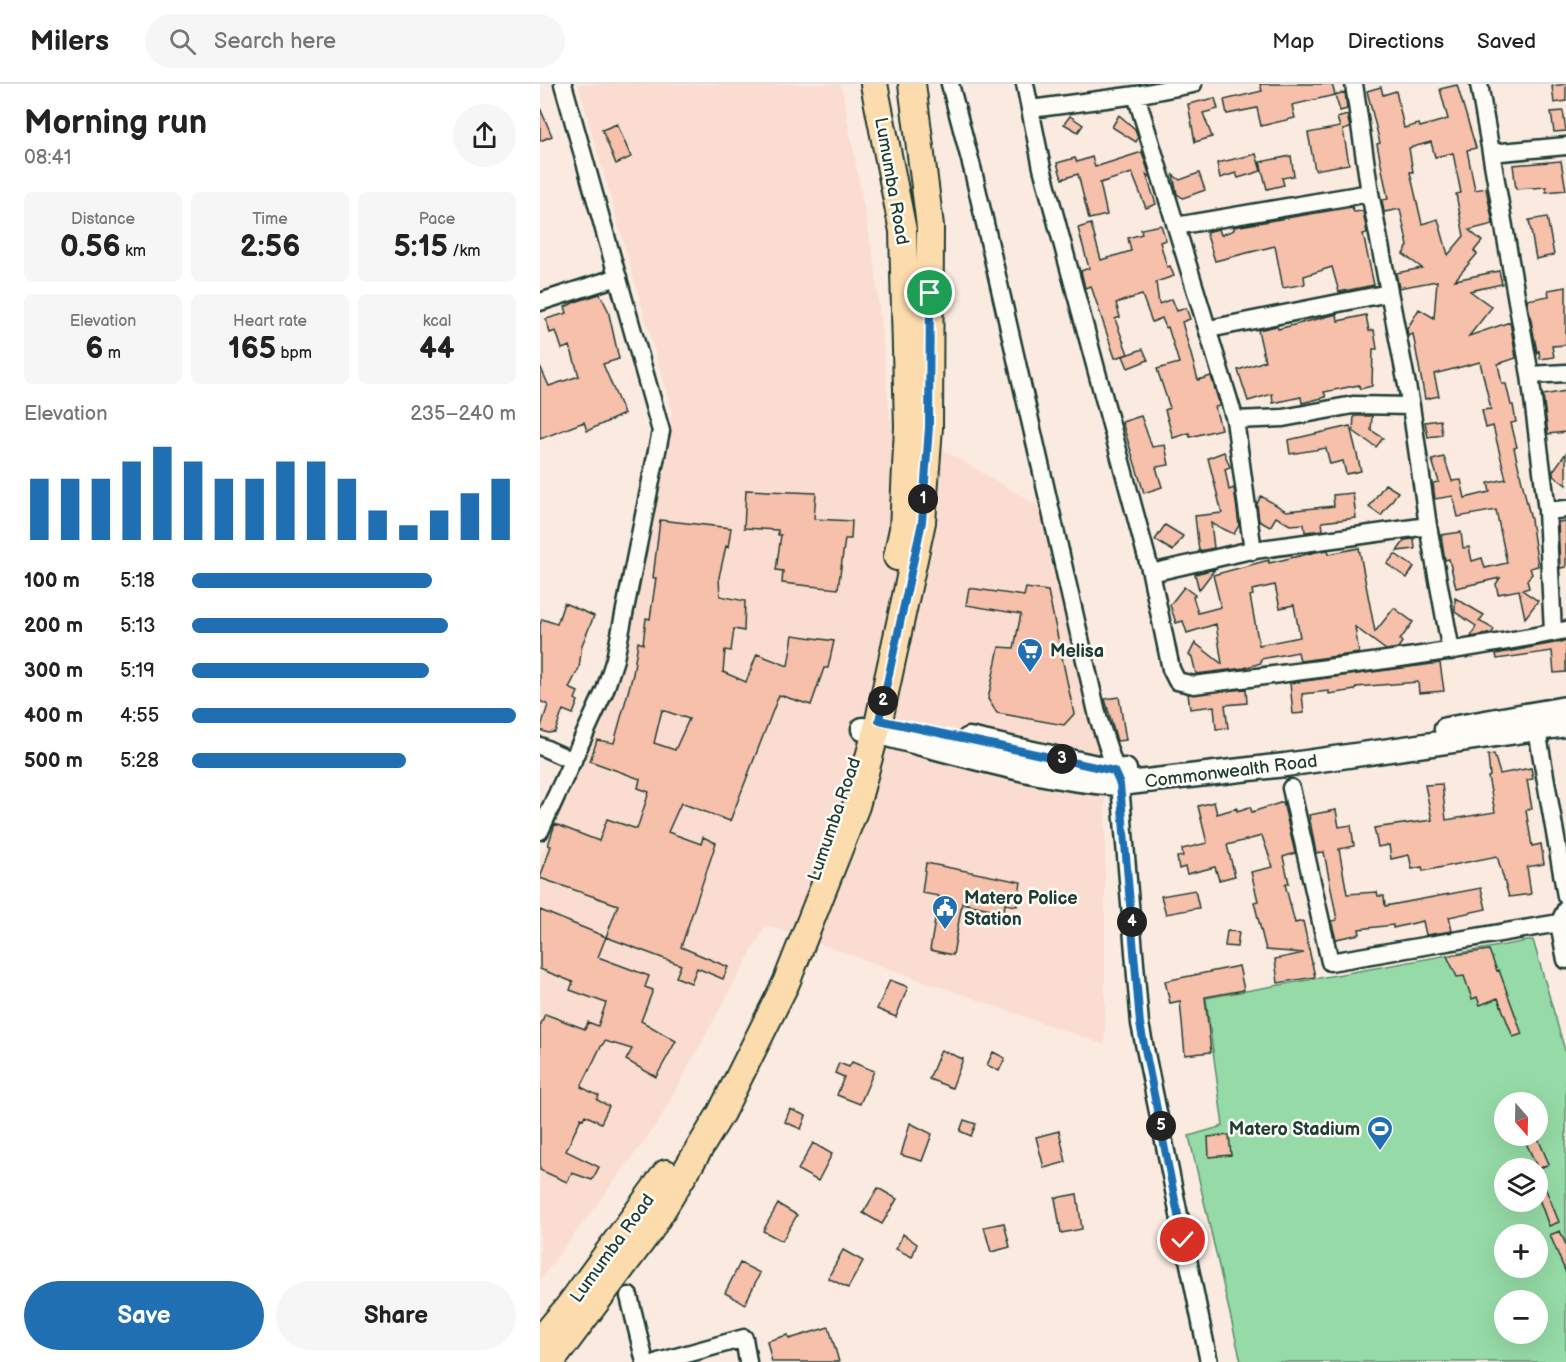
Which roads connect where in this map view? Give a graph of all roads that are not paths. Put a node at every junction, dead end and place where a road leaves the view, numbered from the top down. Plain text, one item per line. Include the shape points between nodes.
1 (563, 84) edge
2 (874, 84) edge
3 (912, 84) edge
4 (950, 84) edge
5 (1025, 84) edge
6 (1193, 84) edge
7 (1354, 84) edge
8 (1479, 84) edge
9 (1136, 95) junction
10 (1031, 109) junction
11 (1566, 146) edge
12 (1491, 153) junction
13 (1370, 193) junction
14 (1176, 226) junction
15 (618, 277) junction
16 (1389, 293) junction
17 (540, 302) edge
18 (1209, 329) junction
19 (1566, 373) edge
20 (1530, 375) junction
21 (1411, 406) junction
22 (1235, 420) junction
23 (1566, 509) edge
24 (1547, 511) junction
25 (1428, 526) junction
26 (1253, 551) junction
27 (1151, 573) junction
28 (1560, 631) edge
29 (1451, 651) junction
30 (1566, 708) edge
31 (871, 724) junction
32 (1566, 725) edge
33 (1537, 730) junction
34 (540, 746) edge
35 (573, 761) junction
36 (1117, 777) junction
37 (1291, 788) dead end
38 (540, 831) edge
39 (1566, 896) edge
40 (1562, 916) edge
41 (1566, 960) edge
42 (629, 1296) dead end
43 (540, 1341) edge
44 (551, 1362) edge
45 (645, 1362) edge
46 (658, 1362) edge
47 (748, 1362) edge
48 (1209, 1362) edge

1 - 15 street
2 - 31 main road, Lumumba Road via 903,231 908,427 903,529
3 - 31 main road, Lumumba Road via 930,226 929,427 922,522
4 - 36 street via 1098,717
5 - 10 street
6 - 9 street
7 - 13 street
8 - 12 street
9 - 10 street
9 - 14 street
10 - 27 street via 1042,168
11 - 12 street
12 - 20 street
13 - 14 street
13 - 16 street
14 - 18 street
15 - 17 street
15 - 35 street via 660,431 615,659
16 - 18 street
16 - 21 street
18 - 22 street
19 - 20 street
20 - 24 street
21 - 22 street via 1353,405 1283,417
21 - 25 street
22 - 26 street
23 - 24 street
24 - 28 street
25 - 26 street
25 - 29 street
26 - 27 street
27 - 29 street via 1171,669 1177,681 1194,686
28 - 29 street
30 - 36 main road, Commonwealth Road
31 - 36 main road, Commonwealth Road
31 - 43 main road, Lumumba Road via 770,991 713,1099 654,1192
31 - 44 main road, Lumumba Road via 845,838 786,983 721,1113 650,1230
32 - 33 main road, Commonwealth Road
33 - 36 main road, Commonwealth Road via 1285,765
33 - 39 street
34 - 35 street
35 - 38 street
36 - 48 street via 1140,1024
37 - 40 street via 1330,962
40 - 41 street
42 - 45 street
46 - 47 street via 744,1338

